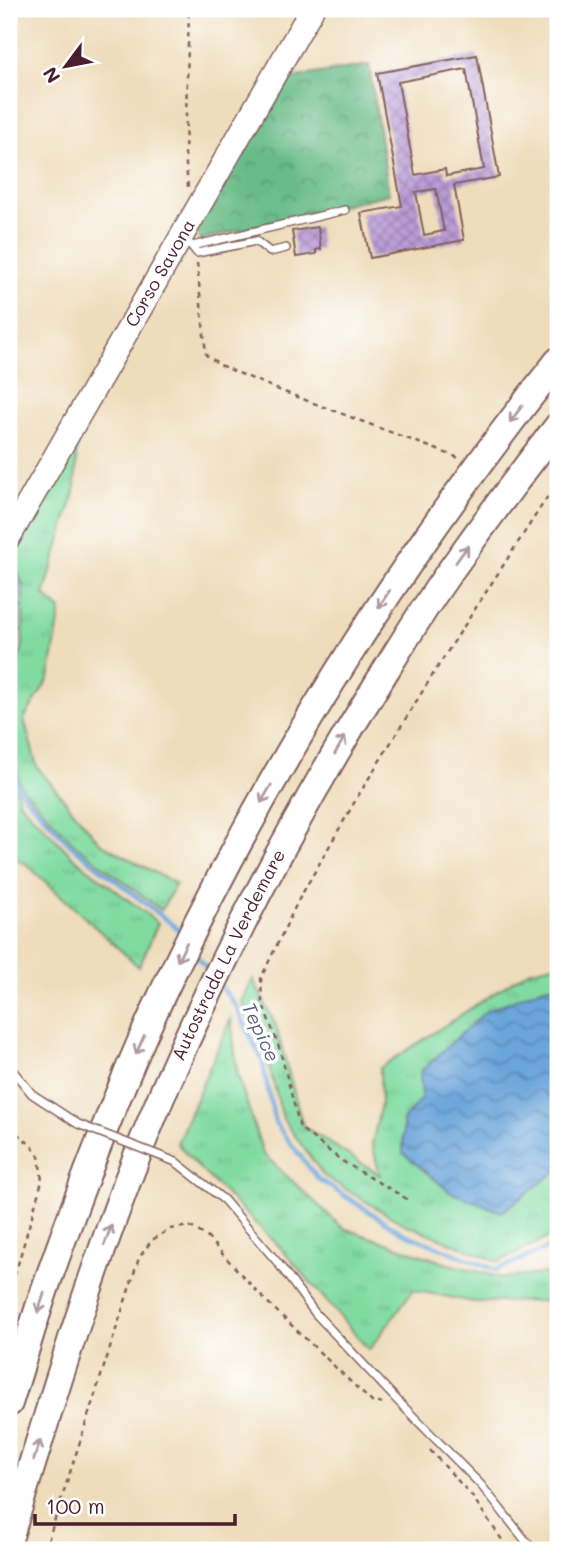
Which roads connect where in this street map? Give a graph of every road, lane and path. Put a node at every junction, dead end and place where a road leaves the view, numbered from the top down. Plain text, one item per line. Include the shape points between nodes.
1 (189, 9) edge
2 (312, 9) edge
3 (197, 211) junction
4 (345, 211) dead end
5 (190, 245) junction
6 (286, 248) dead end
7 (558, 361) edge
8 (558, 426) edge
9 (459, 458) dead end
10 (558, 500) edge
11 (9, 537) edge
12 (9, 1066) edge
13 (9, 1127) edge
14 (407, 1199) dead end
15 (9, 1295) edge
16 (397, 1400) junction
17 (9, 1403) edge
18 (425, 1444) dead end
19 (9, 1539) edge
20 (45, 1550) edge
21 (509, 1550) edge
22 (533, 1550) edge

1 - 3 path via 185,154 188,186
2 - 3 main road, Corso Savona
3 - 5 main road, Corso Savona
4 - 5 lane
5 - 6 lane via 256,241 270,252
5 - 9 path via 206,355 279,390
5 - 11 main road, Corso Savona
7 -> 17 highway via 400,575 247,825 129,1070 46,1285
19 -> 8 highway, Autostrada La Verdemare via 122,1196 165,1088 255,898 392,660 451,569
10 - 14 path via 548,496 541,505 428,682 298,901 261,978 262,1002 300,1128 342,1161
12 - 16 lane, bridge via 32,1094 78,1124 176,1162 224,1200 315,1313
13 - 15 path via 39,1156 42,1181
16 - 20 path via 374,1404 264,1299 206,1236 189,1226 170,1228 152,1240 139,1258
16 - 22 lane via 481,1485
18 - 21 path via 472,1496

